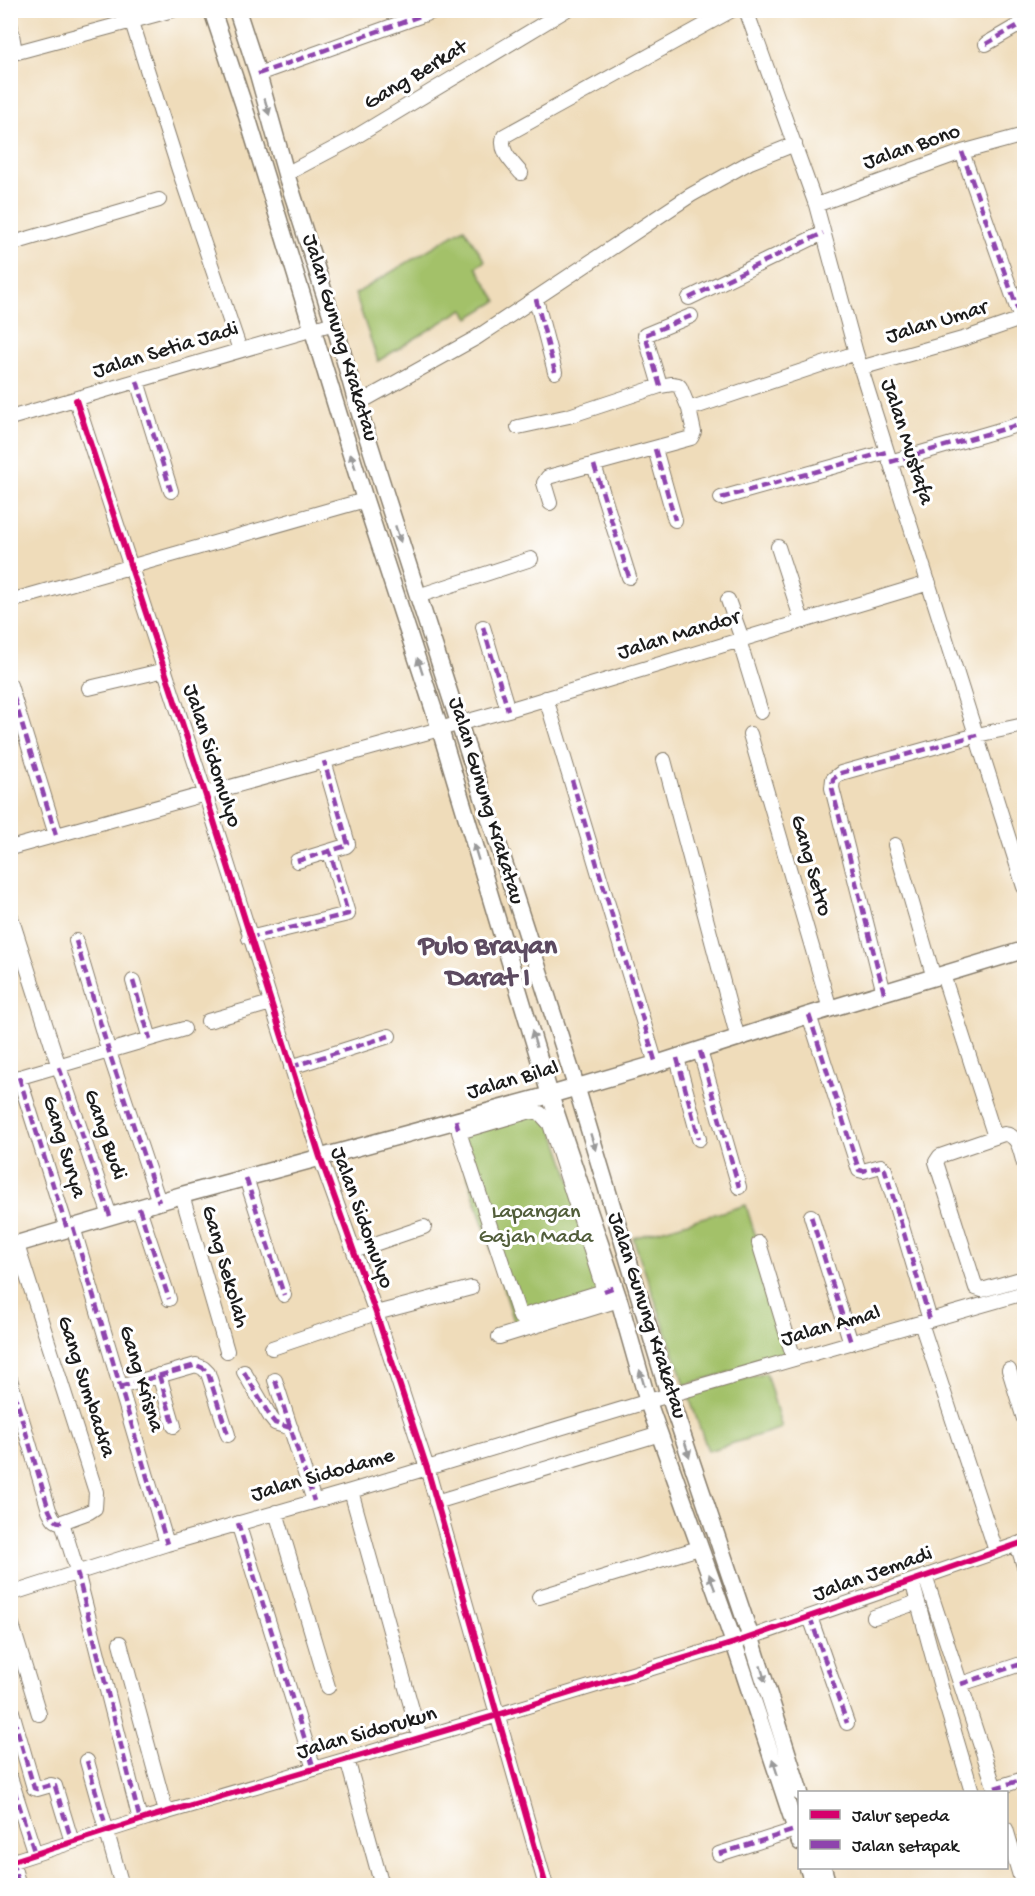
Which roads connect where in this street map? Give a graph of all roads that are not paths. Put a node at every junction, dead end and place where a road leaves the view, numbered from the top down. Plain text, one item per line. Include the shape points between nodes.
1 (173, 10) edge
2 (212, 10) edge
3 (237, 10) edge
4 (437, 10) edge
5 (567, 10) edge
6 (732, 10) edge
7 (746, 10) edge
8 (132, 22) junction
9 (1024, 22) edge
10 (10, 23) edge
11 (986, 44) dead end
12 (13, 53) edge
13 (258, 74) junction
14 (1024, 135) edge
15 (795, 144) junction
16 (962, 152) junction
17 (521, 173) dead end
18 (286, 174) junction
19 (159, 200) dead end
20 (816, 205) junction
21 (823, 233) junction
22 (10, 243) edge
23 (689, 298) dead end
24 (536, 299) junction
25 (691, 316) dead end
26 (1023, 319) edge
27 (334, 323) junction
28 (314, 330) junction
29 (240, 350) junction
30 (856, 353) junction
31 (860, 368) junction
32 (555, 372) dead end
33 (138, 381) junction
34 (660, 386) junction
35 (76, 400) junction
36 (357, 404) junction
37 (689, 409) junction
38 (10, 418) edge
39 (1024, 423) edge
40 (518, 428) dead end
41 (654, 449) junction
42 (888, 457) junction
43 (594, 465) junction
44 (171, 491) dead end
45 (721, 498) dead end
46 (365, 500) junction
47 (550, 503) dead end
48 (675, 520) dead end
49 (778, 547) dead end
50 (531, 559) dead end
51 (131, 566) junction
52 (629, 577) dead end
53 (929, 584) junction
54 (418, 596) junction
55 (728, 600) dead end
56 (10, 601) edge
57 (802, 621) junction
58 (483, 627) dead end
59 (740, 640) junction
60 (165, 670) junction
61 (10, 685) edge
62 (89, 688) dead end
63 (546, 698) junction
64 (508, 710) junction
65 (761, 712) dead end
66 (459, 723) junction
67 (1024, 725) edge
68 (440, 729) junction
69 (750, 734) dead end
70 (977, 735) junction
71 (664, 760) dead end
72 (324, 761) junction
73 (205, 794) junction
74 (56, 835) junction
75 (895, 845) dead end
76 (10, 848) edge
77 (330, 852) junction
78 (297, 861) dead end
79 (1024, 887) edge
80 (10, 914) edge
81 (249, 938) junction
82 (76, 941) dead end
83 (1024, 950) edge
84 (938, 976) junction
85 (133, 981) dead end
86 (884, 993) junction
87 (271, 1003) junction
88 (830, 1009) junction
89 (809, 1015) junction
90 (208, 1021) dead end
91 (184, 1029) dead end
92 (388, 1036) dead end
93 (738, 1039) junction
94 (150, 1040) junction
95 (700, 1051) junction
96 (109, 1052) junction
97 (676, 1058) junction
98 (656, 1064) junction
99 (58, 1066) junction
100 (291, 1067) junction
101 (15, 1078) edge
102 (576, 1086) junction
103 (550, 1095) junction
104 (458, 1126) junction
105 (995, 1137) junction
106 (699, 1139) dead end
107 (320, 1157) junction
108 (1024, 1164) edge
109 (246, 1178) junction
110 (739, 1187) dead end
111 (182, 1195) junction
112 (159, 1202) junction
113 (139, 1208) junction
114 (110, 1216) junction
115 (811, 1216) dead end
116 (424, 1227) dead end
117 (70, 1228) junction
118 (759, 1243) dead end
119 (14, 1246) edge
120 (354, 1251) junction
121 (1024, 1278) edge
122 (471, 1288) dead end
123 (613, 1292) junction
124 (1024, 1293) edge
125 (284, 1295) dead end
126 (169, 1299) dead end
127 (376, 1313) junction
128 (926, 1321) junction
129 (499, 1337) dead end
130 (851, 1343) junction
131 (272, 1348) dead end
132 (227, 1351) dead end
133 (795, 1359) junction
134 (1009, 1370) dead end
135 (244, 1372) dead end
136 (159, 1375) junction
137 (10, 1379) edge
138 (274, 1380) dead end
139 (120, 1387) junction
140 (669, 1395) junction
141 (648, 1402) junction
142 (1024, 1419) edge
143 (174, 1426) dead end
144 (291, 1428) junction
145 (660, 1434) junction
146 (228, 1435) dead end
147 (426, 1468) junction
148 (351, 1491) junction
149 (314, 1501) junction
150 (436, 1502) junction
151 (276, 1512) junction
152 (62, 1522) junction
153 (238, 1523) junction
154 (1021, 1543) edge
155 (167, 1544) junction
156 (699, 1548) junction
157 (996, 1551) junction
158 (1024, 1566) edge
159 (77, 1572) junction
160 (919, 1578) junction
161 (10, 1594) edge
162 (539, 1597) dead end
163 (918, 1602) junction
164 (810, 1617) junction
165 (874, 1617) dead end
166 (10, 1618) edge
167 (751, 1638) junction
168 (120, 1643) dead end
169 (734, 1643) junction
170 (1024, 1663) edge
171 (961, 1684) junction
172 (328, 1687) dead end
173 (10, 1705) edge
174 (39, 1714) dead end
175 (498, 1715) junction
176 (847, 1723) dead end
177 (420, 1738) junction
178 (347, 1759) junction
179 (87, 1761) dead end
180 (314, 1768) junction
181 (10, 1777) edge
182 (1024, 1779) edge
183 (996, 1790) edge
184 (799, 1791) edge
185 (972, 1791) edge
186 (166, 1812) junction
187 (140, 1820) junction
188 (107, 1830) junction
189 (797, 1836) edge
190 (1008, 1836) edge
191 (72, 1842) junction
192 (35, 1854) junction
193 (719, 1854) dead end
194 (11, 1862) edge
195 (808, 1869) edge
196 (823, 1869) edge
197 (19, 1886) edge
198 (122, 1886) edge
199 (382, 1886) edge
200 (546, 1886) edge
201 (814, 1886) edge
202 (828, 1886) edge
203 (1023, 1886) edge

1 - 8 street
2 - 28 main road, Jalan Gunung Krakatau
3 - 13 main road, Jalan Gunung Krakatau
4 - 13 street
5 - 18 street, Gang Berkat via 352,139
6 - 17 street via 504,136 504,151
7 - 15 street, Jalan Mustafa
8 - 12 street
8 - 29 street
9 - 11 street
10 - 12 street
13 -> 18 main road, Jalan Gunung Krakatau
14 - 16 street, Jalan Bono
15 - 20 street, Jalan Mustafa
15 - 24 street via 750,162 691,195
16 - 20 street, Jalan Bono
16 - 26 street
18 - 27 main road, Jalan Gunung Krakatau
19 - 22 street
20 - 21 street, Jalan Mustafa
21 - 23 street
21 - 30 street, Jalan Mustafa
24 - 32 street
24 - 36 street via 476,338
25 - 34 street via 645,335
26 - 31 street, Jalan Umar
27 - 28 street, Jalan Setia Jadi
27 - 36 main road, Jalan Gunung Krakatau
28 - 29 street, Jalan Setia Jadi
46 -> 28 main road, Jalan Gunung Krakatau
29 - 33 street, Jalan Setia Jadi
30 - 31 street, Jalan Mustafa
30 - 37 street
31 - 42 street, Jalan Mustafa
33 - 35 street, Jalan Setia Jadi
33 - 44 street
34 - 37 street via 678,385
34 - 40 street
35 - 38 street, Jalan Setia Jadi
35 - 51 street, Jalan Sidomulyo
36 -> 54 main road, Jalan Gunung Krakatau
37 - 41 street via 693,436
39 - 42 street
41 - 43 street
41 - 48 street
42 - 45 street
42 - 53 street, Jalan Mustafa
43 - 47 street via 546,478 544,487
43 - 52 street
46 - 51 street
68 -> 46 main road, Jalan Gunung Krakatau
49 - 57 street
50 - 54 street
51 - 56 street
51 - 60 street, Jalan Sidomulyo
53 - 57 street, Jalan Mandor
53 - 70 street, Jalan Mustafa
54 - 66 main road, Jalan Gunung Krakatau
55 - 59 street
57 - 59 street, Jalan Mandor
58 - 64 street
59 - 63 street, Jalan Mandor
59 - 65 street
60 - 62 street
60 - 73 street, Jalan Sidomulyo
61 - 74 street
63 - 64 street, Jalan Mandor
63 - 98 street
64 - 66 street, Jalan Mandor
66 - 68 street, Jalan Mandor
66 - 102 main road, Jalan Gunung Krakatau
67 - 70 street
68 - 72 street, Jalan Mandor
103 -> 68 main road, Jalan Gunung Krakatau
69 - 88 street, Gang Setro
70 - 79 street, Jalan Mustafa
70 - 86 street via 841,773 832,780
71 - 93 street
72 - 73 street, Jalan Mandor
72 - 77 street via 348,844
73 - 74 street, Jalan Mandor
73 - 81 street, Jalan Sidomulyo
74 - 76 street, Jalan Mandor
75 - 84 street
77 - 78 street
77 - 81 street via 348,914
80 - 99 street, Gang Budi
81 - 87 street, Jalan Sidomulyo
82 - 96 street
83 - 84 main road, Jalan Bilal
84 - 86 main road, Jalan Bilal
84 - 105 street
85 - 94 street
86 - 88 main road, Jalan Bilal
87 - 90 street
87 - 100 street, Jalan Sidomulyo
88 - 89 main road, Jalan Bilal
89 - 93 main road, Jalan Bilal
89 - 128 street via 859,1170 880,1166 885,1170
91 - 94 street
92 - 100 street
93 - 95 main road, Jalan Bilal
94 - 96 street
95 - 97 main road, Jalan Bilal
95 - 110 street
96 - 99 street
96 - 112 street
97 - 98 main road, Jalan Bilal
97 - 106 street
98 - 102 main road, Jalan Bilal
99 - 101 street
99 - 114 street, Gang Budi
100 - 107 street, Jalan Sidomulyo
101 - 117 street, Gang Surya
102 - 103 main road, Jalan Bilal
102 -> 140 main road, Jalan Gunung Krakatau
103 - 104 main road, Jalan Bilal
103 - 123 main road, Jalan Gunung Krakatau
104 - 107 main road, Jalan Bilal
104 - 123 street via 531,1111 545,1117
104 - 123 street via 520,1317
105 - 108 street via 1014,1137
105 - 121 street via 940,1156 936,1162 976,1288 982,1290
107 - 109 main road, Jalan Bilal
107 - 120 street, Jalan Sidomulyo
109 - 111 main road, Jalan Bilal
109 - 125 street
111 - 112 main road, Jalan Bilal
111 - 132 street, Gang Sekolah
112 - 113 main road, Jalan Bilal
113 - 114 main road, Jalan Bilal
113 - 126 street
114 - 117 main road, Jalan Bilal
115 - 130 street
116 - 120 street
117 - 119 main road, Jalan Bilal
117 - 139 street, Gang Krisna
118 - 133 street
119 - 152 street, Gang Sumbadra via 96,1492 95,1508
120 - 127 street, Jalan Sidomulyo
122 - 127 street
123 - 129 street
141 -> 123 main road, Jalan Gunung Krakatau
124 - 128 street, Jalan Amal
127 - 131 street
127 - 147 street, Jalan Sidomulyo
128 - 130 street, Jalan Amal
128 - 157 street
130 - 133 street, Jalan Amal
133 - 140 street, Jalan Amal
134 - 142 street
135 - 144 street via 275,1423
136 - 139 street
136 - 143 street
136 - 146 street via 196,1365 203,1368
137 - 152 street via 50,1510 54,1520
138 - 144 street
139 - 155 street, Gang Krisna
140 - 141 street, Jalan Amal
140 -> 167 main road, Jalan Gunung Krakatau
141 - 145 main road, Jalan Gunung Krakatau
141 - 147 street, Jalan Sidodame
144 - 149 street
145 - 150 street
145 - 156 main road, Jalan Gunung Krakatau
147 - 148 street, Jalan Sidodame
147 - 150 street, Jalan Sidomulyo
148 - 149 street, Jalan Sidodame
148 - 177 street
149 - 151 street, Jalan Sidodame
150 - 175 street, Jalan Sidomulyo
151 - 153 street, Jalan Sidodame
151 - 172 street
152 - 159 street
153 - 155 street, Jalan Sidodame
153 - 180 street
154 - 157 street, Jalan Jemadi
154 - 158 street
155 - 159 street, Jalan Sidodame
156 - 162 street
169 -> 156 main road, Jalan Gunung Krakatau
157 - 160 street, Jalan Jemadi
159 - 161 street, Jalan Sidodame
159 - 187 street
160 - 163 street
160 - 164 street, Jalan Jemadi
160 - 171 street
163 - 165 street
163 - 185 street
164 - 167 street, Jalan Jemadi
164 - 176 street
166 - 174 street
167 - 169 street, Jalan Jemadi
167 -> 184 main road, Jalan Gunung Krakatau
168 - 186 street
169 - 175 street, Jalan Sidorukun
189 -> 169 main road, Jalan Gunung Krakatau
170 - 171 street
171 - 183 street
173 - 191 street via 34,1788 55,1786
175 - 177 street, Jalan Sidorukun
175 - 200 street, Jalan Sidomulyo
177 - 178 street, Jalan Sidorukun
178 - 180 street, Jalan Sidorukun
178 - 199 street
179 - 188 street
180 - 186 street, Jalan Sidorukun
181 - 192 street
182 - 183 street
186 - 187 street, Jalan Sidorukun
187 - 188 street, Jalan Sidorukun
188 - 191 street, Jalan Sidorukun
188 - 198 street
189 - 193 street
190 - 203 street
191 - 192 street, Jalan Sidorukun
192 - 194 street, Jalan Sidorukun
194 - 197 street
195 - 201 main road
196 - 202 main road

